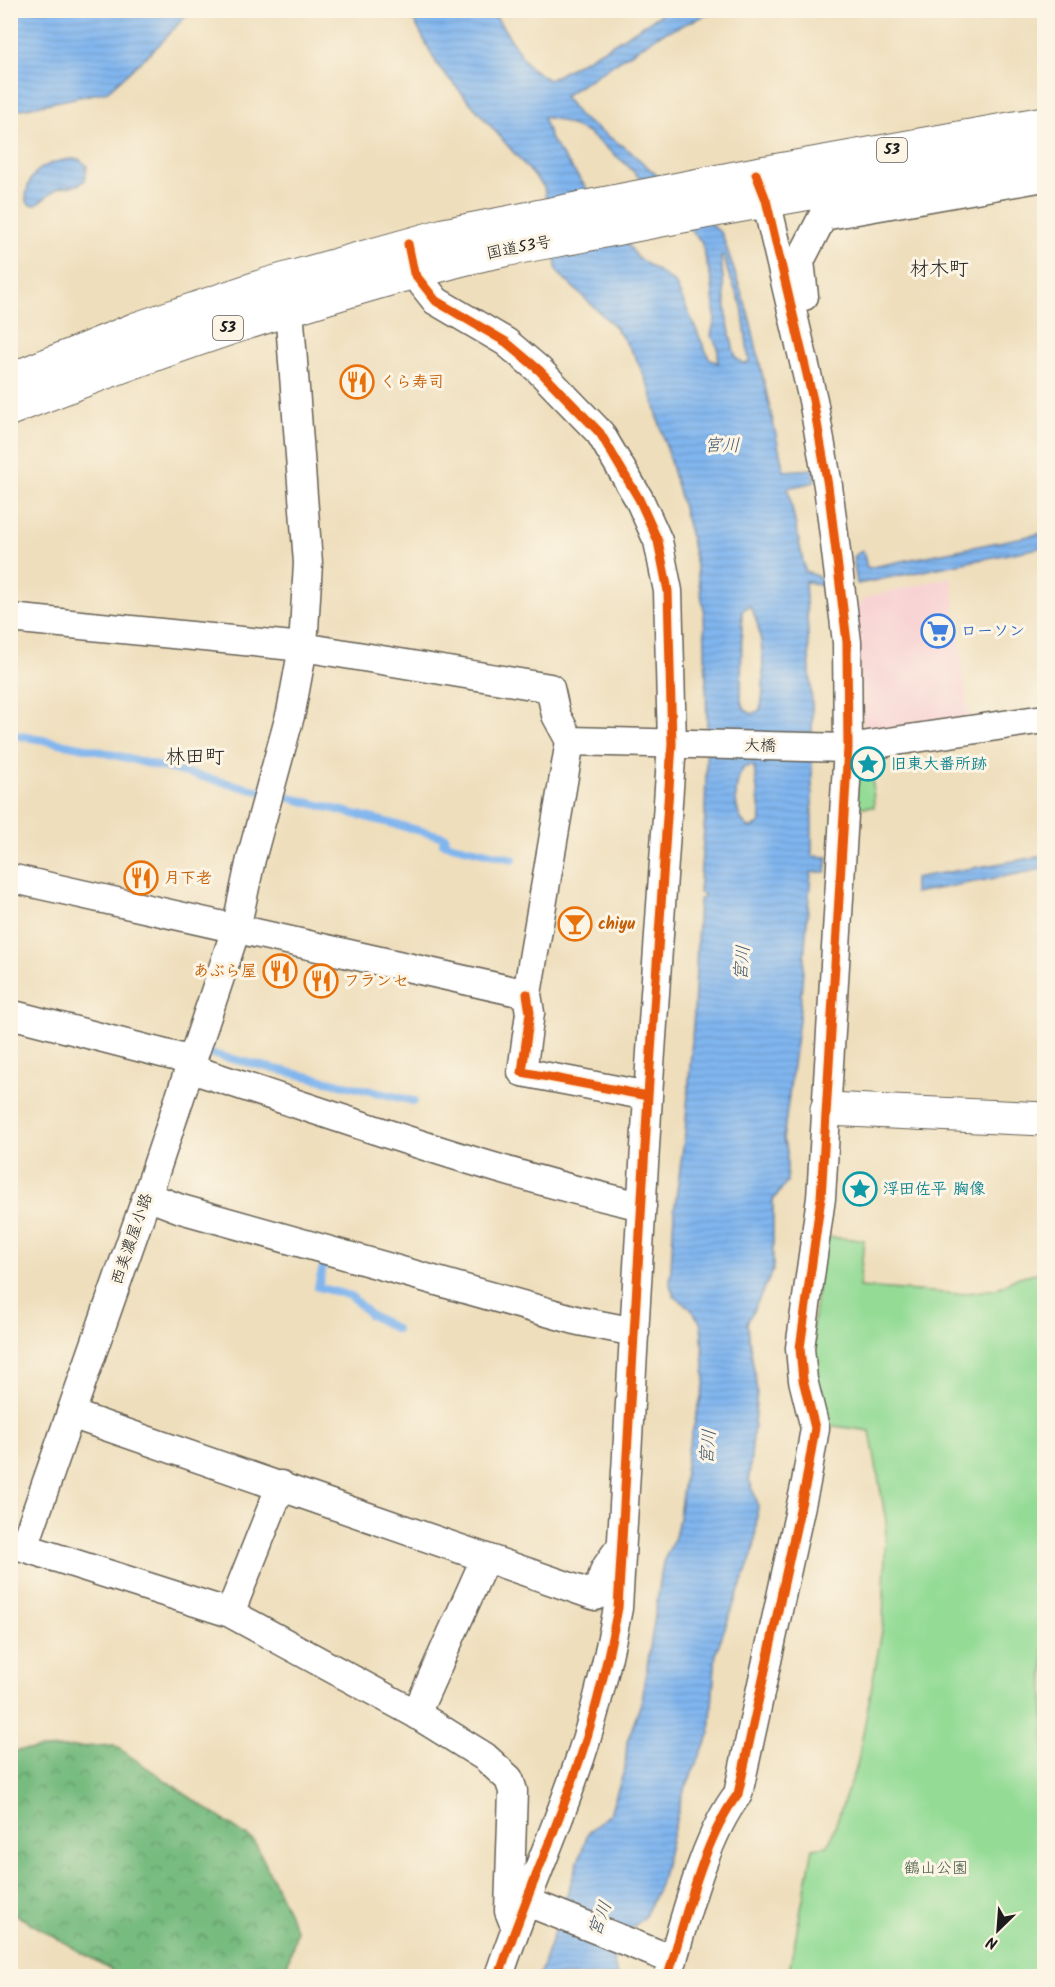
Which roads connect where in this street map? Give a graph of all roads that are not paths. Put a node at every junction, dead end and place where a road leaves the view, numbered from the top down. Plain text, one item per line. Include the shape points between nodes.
1 (1044, 123) edge
2 (1044, 152) edge
3 (1044, 177) edge
4 (752, 189) junction
5 (411, 259) junction
6 (289, 308) junction
7 (10, 380) edge
8 (813, 400) junction
9 (10, 409) edge
10 (10, 618) edge
11 (303, 647) junction
12 (1044, 719) edge
13 (570, 741) junction
14 (672, 744) junction
15 (848, 748) junction
16 (10, 878) edge
17 (236, 929) junction
18 (527, 994) junction
19 (10, 1014) edge
20 (191, 1069) junction
21 (648, 1096) junction
22 (827, 1109) junction
23 (1044, 1119) edge
24 (147, 1196) junction
25 (642, 1206) junction
26 (635, 1332) junction
27 (70, 1414) junction
28 (281, 1485) junction
29 (17, 1545) edge
30 (620, 1547) junction
31 (485, 1559) junction
32 (230, 1613) junction
33 (416, 1714) junction
34 (529, 1902) junction
35 (515, 1928) junction
36 (670, 1965) edge
37 (499, 1977) edge

1 - 4 main road, 国道53号 / 53
2 - 4 main road, 国道53号 / 53
3 - 8 street via 823,216 800,261
4 - 5 main road, 国道53号 / 53 via 447,248
4 - 8 street
5 - 6 main road, 国道53号 / 53
5 - 7 main road, 国道53号 / 53 via 269,284 136,329
5 - 14 street via 436,301 506,342 567,397 600,433 639,499 658,541 668,591
6 - 9 main road, 国道53号 / 53 via 143,357
6 - 11 street, 西美濃屋小路 via 308,562
8 - 15 street via 847,642
10 - 11 street
11 - 13 street via 550,688 556,715
11 - 17 street, 西美濃屋小路 via 291,712
12 - 15 street, 大橋
13 - 14 street, 大橋
13 - 18 street
14 - 15 street, 大橋
14 - 21 street
15 - 22 street
16 - 17 street
17 - 18 street
17 - 20 street, 西美濃屋小路
18 - 21 street via 530,1012 522,1072
19 - 20 street via 181,1058
20 - 24 street, 西美濃屋小路
20 - 25 street via 501,1169
21 - 25 street
22 - 23 main road
22 - 36 street via 821,1198 800,1348 815,1428 806,1482 738,1794 711,1844
24 - 26 street via 556,1315
24 - 27 street, 西美濃屋小路
25 - 26 street
26 - 30 street
27 - 28 street
27 - 29 street, 西美濃屋小路
28 - 31 street
28 - 32 street
29 - 32 street
30 - 31 street via 605,1569 596,1596
30 - 34 street via 618,1608 603,1681
31 - 33 street
32 - 33 street
33 - 35 street via 485,1757 509,1779 514,1810 509,1911
34 - 35 street
34 - 36 street
35 - 37 street

